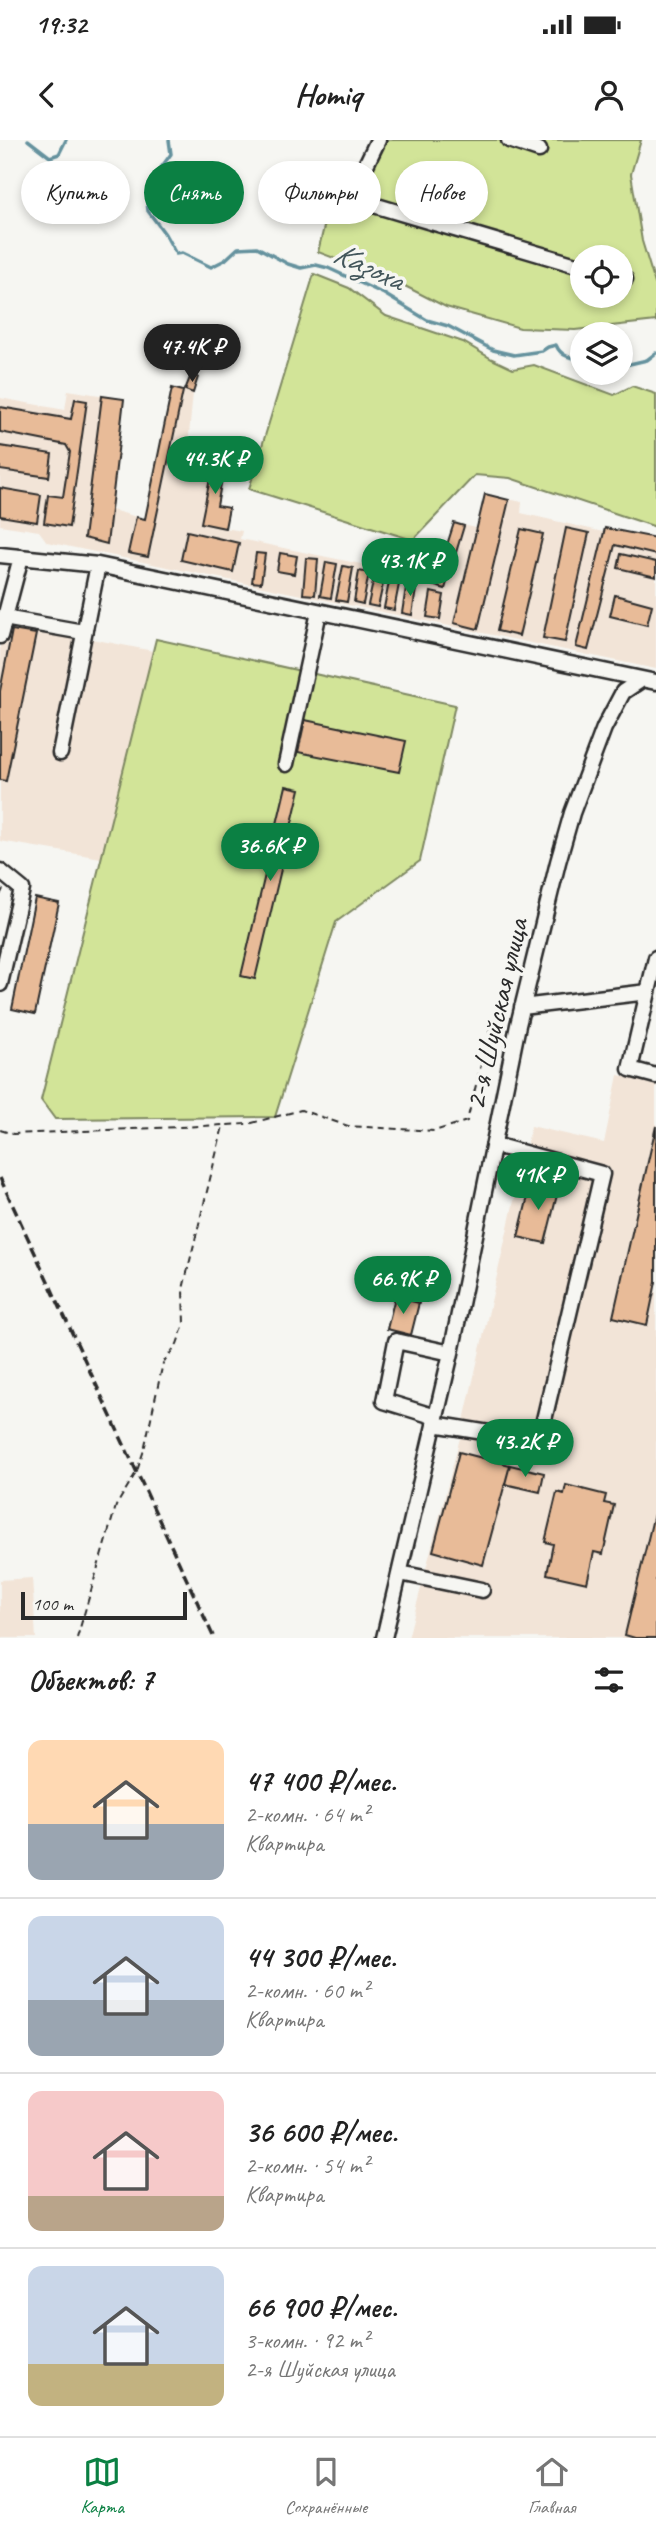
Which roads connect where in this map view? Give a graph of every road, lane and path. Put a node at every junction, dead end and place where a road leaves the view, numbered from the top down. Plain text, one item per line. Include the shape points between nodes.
1 (378, 140) edge
2 (509, 140) edge
3 (539, 150) dead end
4 (570, 263) edge
5 (0, 555) edge
6 (21, 557) junction
7 (98, 565) junction
8 (319, 612) junction
9 (4, 618) junction
10 (83, 632) junction
11 (0, 636) edge
12 (606, 673) junction
13 (640, 680) junction
14 (656, 682) edge
15 (623, 692) junction
16 (60, 753) dead end
17 (286, 764) dead end
18 (0, 871) edge
19 (656, 958) edge
20 (0, 984) edge
21 (648, 992) junction
22 (522, 1007) junction
23 (518, 1026) junction
24 (656, 1076) edge
25 (223, 1125) junction
26 (0, 1130) edge
27 (494, 1146) junction
28 (451, 1353) junction
29 (435, 1421) junction
30 (400, 1573) junction
31 (482, 1590) dead end
32 (76, 1638) edge
33 (384, 1638) edge

1 - 4 street via 350,198
2 - 3 street
5 - 6 street
6 - 7 street
6 - 9 street
7 - 8 street
7 - 10 street
8 - 12 street
8 - 17 street
9 - 10 street
9 - 11 street
10 - 16 street
12 - 13 street
12 - 15 street
13 - 14 street
13 - 15 street, 2-я Шуйская улица
15 - 22 street, 2-я Шуйская улица via 604,728 572,813
18 - 20 street via 22,889
19 - 21 street
21 - 22 street
21 - 24 street via 630,1069
22 - 23 street, 2-я Шуйская улица
23 - 25 path via 492,1021 467,1121 434,1131 348,1126 301,1110 248,1124
23 - 27 street, 2-я Шуйская улица
25 - 26 path via 13,1134
25 - 32 path via 183,1289 184,1324 163,1363 144,1450 116,1506
27 - 28 street, 2-я Шуйская улица
27 - 29 street via 602,1174 539,1441
28 - 29 street, 2-я Шуйская улица
28 - 29 street via 396,1341 384,1401
29 - 30 street, 2-я Шуйская улица
30 - 31 street
30 - 33 street, 2-я Шуйская улица

